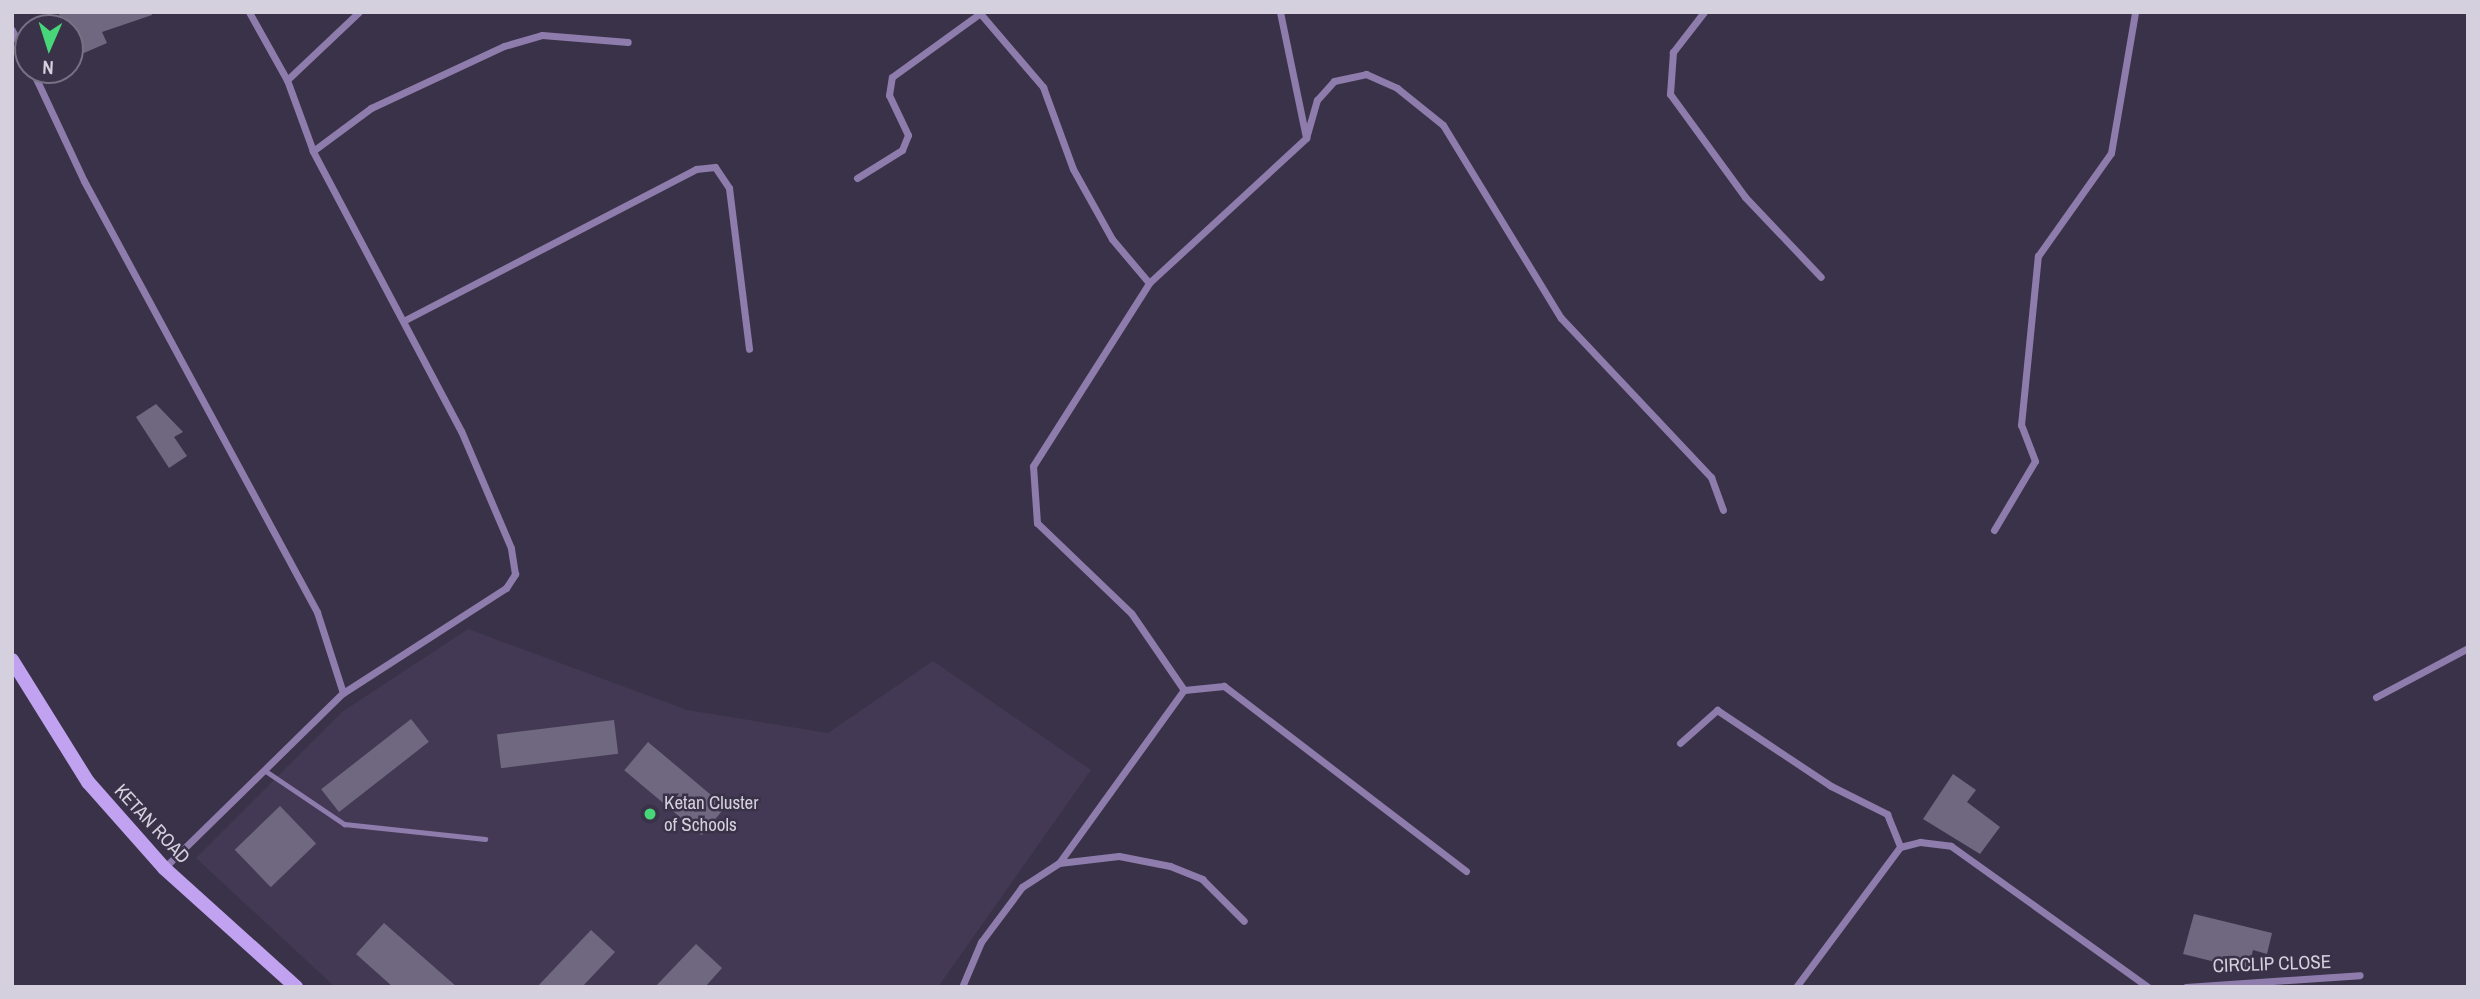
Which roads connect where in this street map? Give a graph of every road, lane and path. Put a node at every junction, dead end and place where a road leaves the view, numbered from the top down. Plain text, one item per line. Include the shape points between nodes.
1 (249, 12) edge
2 (359, 12) edge
3 (1280, 12) edge
4 (1704, 12) edge
5 (2135, 12) edge
6 (979, 13) edge
7 (628, 42) dead end
8 (287, 80) junction
9 (39, 84) edge
10 (1306, 138) junction
11 (313, 151) junction
12 (857, 178) dead end
13 (1822, 277) dead end
14 (1149, 283) junction
15 (407, 319) junction
16 (749, 349) dead end
17 (1723, 510) dead end
18 (1994, 530) dead end
19 (2468, 648) edge
20 (14, 666) edge
21 (1184, 690) junction
22 (344, 693) junction
23 (2376, 696) dead end
24 (1680, 743) dead end
25 (264, 770) junction
26 (485, 839) dead end
27 (1900, 847) junction
28 (1059, 863) junction
29 (164, 868) junction
30 (1466, 871) dead end
31 (1244, 921) dead end
32 (2360, 975) dead end
33 (296, 987) edge
34 (962, 987) edge
35 (1796, 987) edge
36 (2148, 987) edge
37 (2186, 987) edge

1 - 8 street
2 - 8 street
3 - 10 street
4 - 13 street via 1672,52 1670,94 1745,197
5 - 18 street via 2111,153 2038,257 2021,425 2035,461
6 - 12 street via 892,77 889,95 908,135 902,150
6 - 14 street via 1043,87 1073,169 1112,239
7 - 11 street via 542,35 504,46 371,108
8 - 11 street
9 - 22 street via 84,181 317,612
10 - 14 street
10 - 17 street via 1317,100 1334,81 1366,74 1443,125 1561,318 1711,477
11 - 15 street
14 - 21 street via 1033,466 1032,491 1037,523 1131,613
15 - 16 street via 696,169 715,167 729,188
15 - 22 street via 511,548 515,574 506,588
19 - 23 street
20 - 29 street, KETAN ROAD via 88,782
21 - 28 street
21 - 30 street via 1224,687
22 - 25 street
24 - 27 street via 1717,710 1831,786 1887,814
25 - 26 lane via 344,824
25 - 29 street
27 - 35 street
27 - 36 street via 1920,842 1951,846
28 - 31 street via 1119,856 1170,866 1202,879
28 - 34 street via 1022,887 981,942
29 - 33 street, KETAN ROAD
32 - 37 street, CIRCLIP CLOSE

